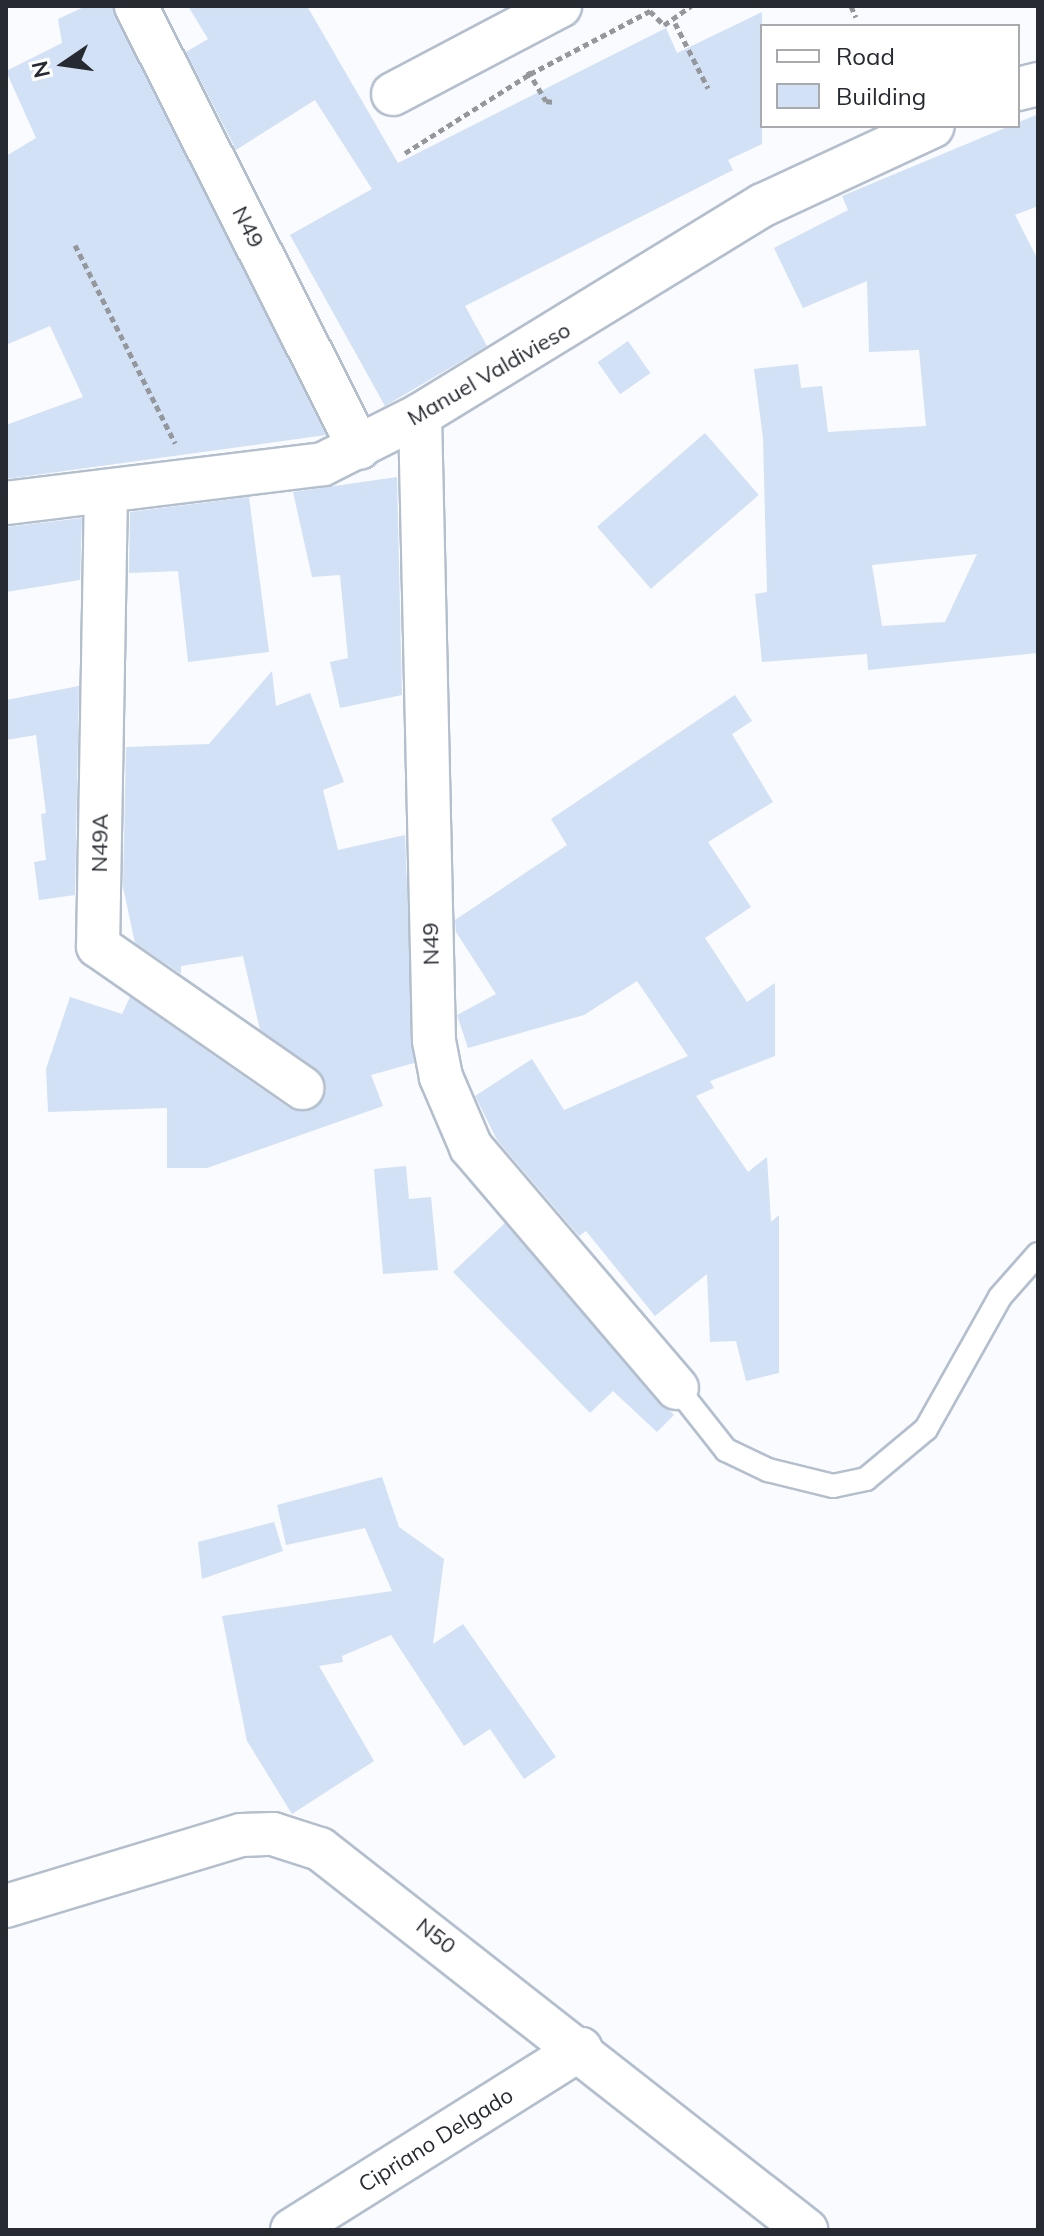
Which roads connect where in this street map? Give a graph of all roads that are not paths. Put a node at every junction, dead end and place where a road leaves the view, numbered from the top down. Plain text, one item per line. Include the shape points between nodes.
1 (136, 6) edge
2 (560, 6) edge
3 (393, 94) dead end
4 (929, 128) edge
5 (420, 415) junction
6 (359, 448) junction
7 (106, 491) junction
8 (6, 503) edge
9 (302, 1088) dead end
10 (1038, 1254) edge
11 (677, 1388) joint
12 (6, 1906) edge
13 (581, 2049) junction
14 (292, 2230) edge
15 (806, 2230) edge

1 - 6 street, N49
2 - 3 street
4 - 5 street, Manuel Valdivieso via 763,205
5 - 6 street, Manuel Valdivieso
5 - 11 street, N49 via 434,1041 441,1077 471,1147
6 - 7 street, Manuel Valdivieso via 281,473
7 - 8 street, Manuel Valdivieso
7 - 9 street, N49A via 98,946
10 - 11 lane via 1000,1297 926,1429 866,1479 833,1486 768,1470 726,1450
12 - 13 street, N50 via 241,1835 273,1834 320,1849
13 - 14 street, Cipriano Delgado
13 - 15 street, N50

